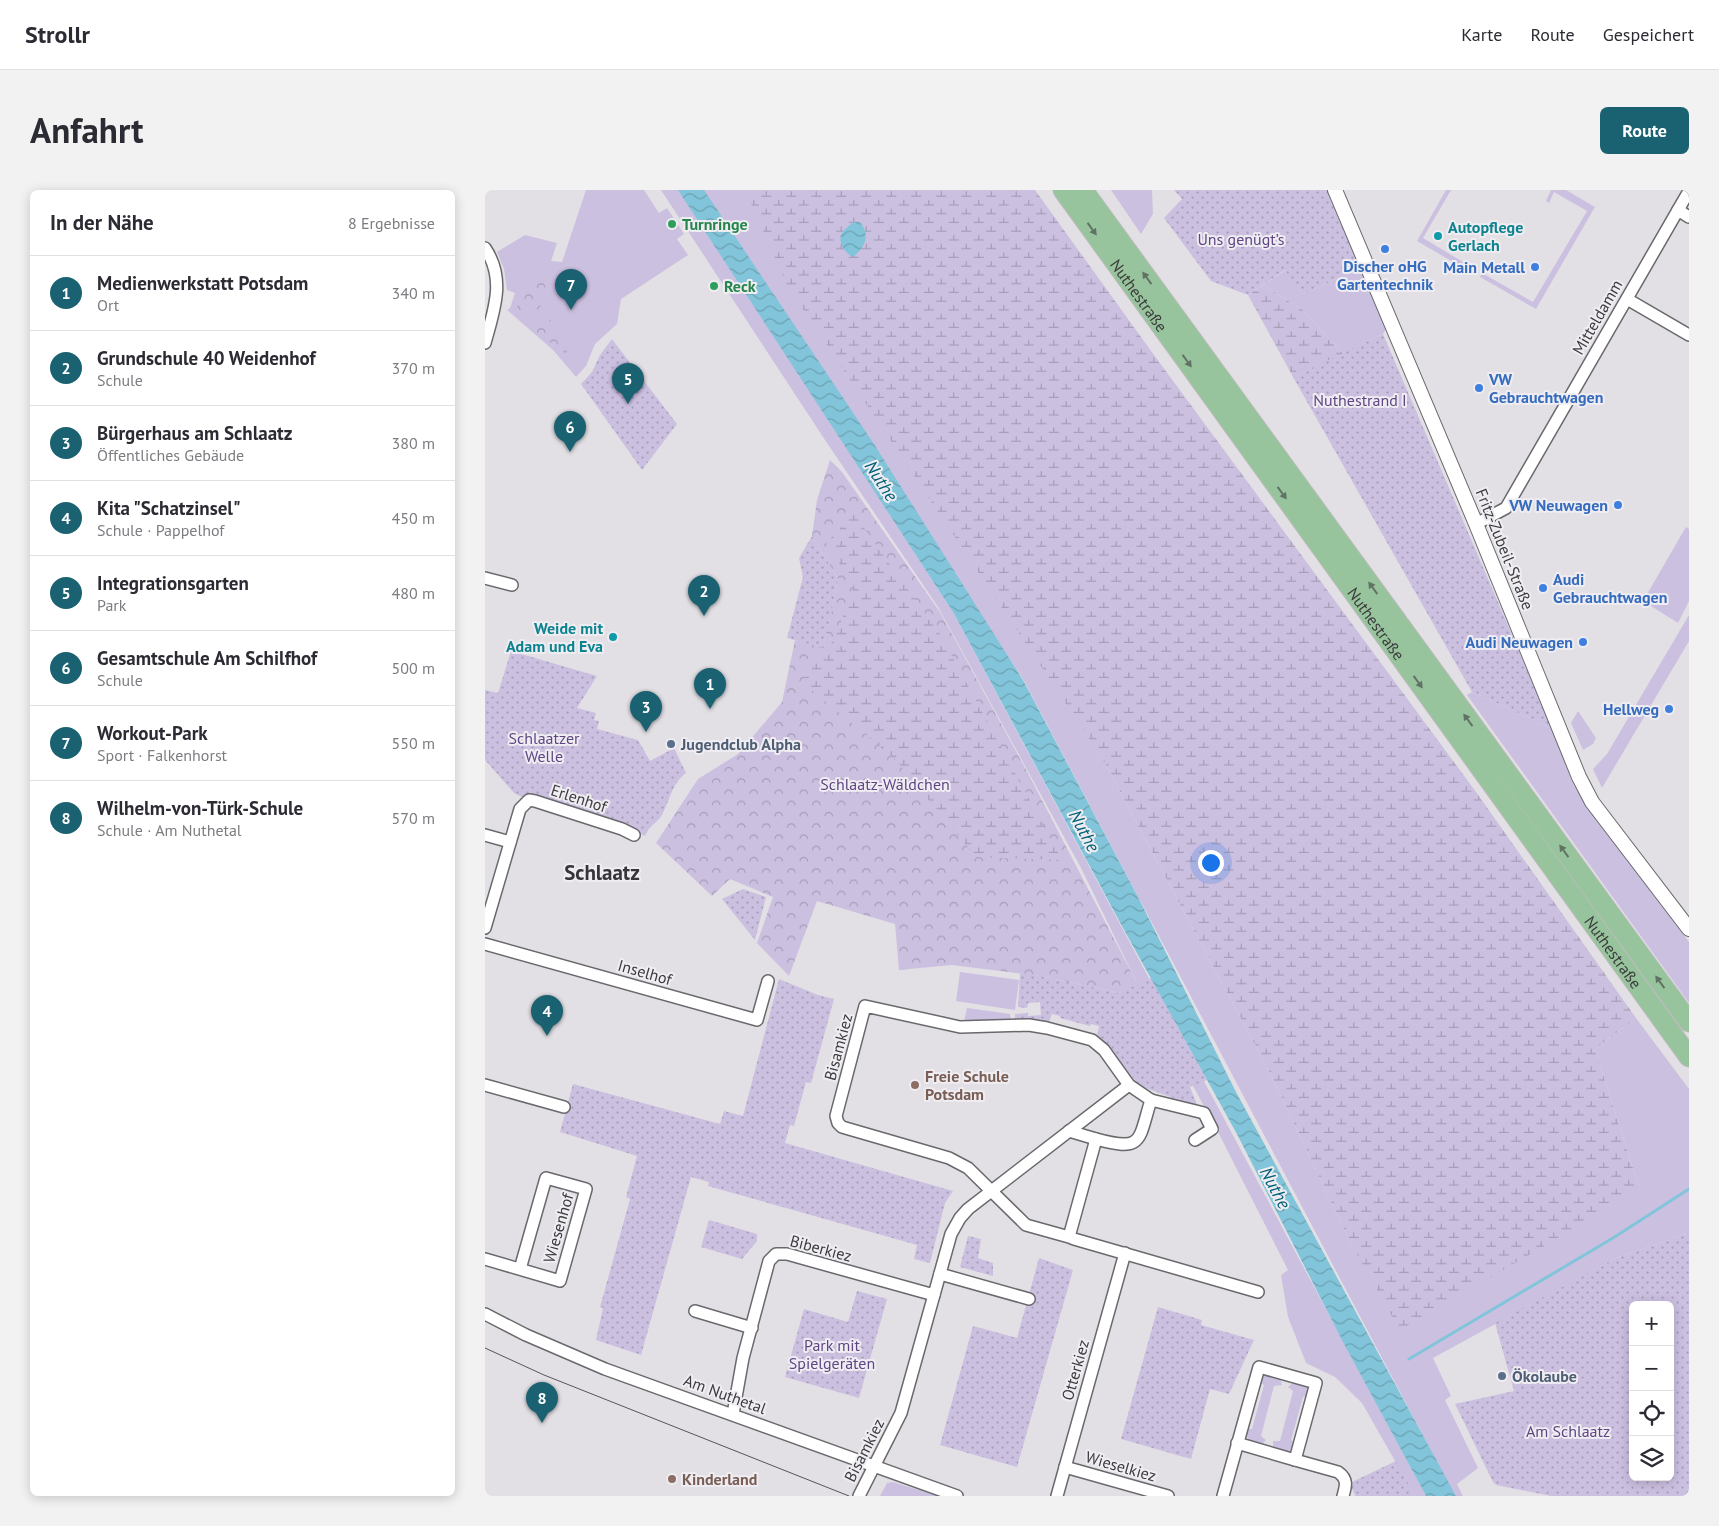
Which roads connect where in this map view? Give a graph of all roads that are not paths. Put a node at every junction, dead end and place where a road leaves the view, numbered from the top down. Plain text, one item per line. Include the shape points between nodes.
1 (1063, 190) edge
2 (1083, 190) edge
3 (1335, 190) edge
4 (1689, 191) edge
5 (1678, 210) junction
6 (1689, 217) edge
7 (485, 248) edge
8 (1627, 299) junction
9 (1689, 335) edge
10 (485, 343) edge
11 (1476, 524) junction
12 (485, 578) edge
13 (512, 585) dead end
14 (485, 835) edge
15 (634, 835) dead end
16 (510, 842) junction
17 (485, 928) edge
18 (1689, 929) edge
19 (485, 944) edge
20 (768, 981) dead end
21 (1689, 1022) edge
22 (1689, 1058) edge
23 (485, 1085) edge
24 (1129, 1085) junction
25 (1151, 1100) junction
26 (564, 1107) dead end
27 (1069, 1131) junction
28 (1096, 1139) junction
29 (1195, 1140) dead end
30 (991, 1191) junction
31 (1069, 1237) junction
32 (1125, 1253) junction
33 (485, 1260) edge
34 (520, 1269) junction
35 (940, 1274) junction
36 (1258, 1292) dead end
37 (934, 1296) junction
38 (1029, 1299) dead end
39 (695, 1311) dead end
40 (485, 1314) edge
41 (752, 1328) junction
42 (733, 1414) junction
43 (1237, 1443) junction
44 (1295, 1460) junction
45 (875, 1466) junction
46 (1065, 1467) junction
47 (859, 1496) edge
48 (957, 1496) edge
49 (1057, 1496) edge
50 (1168, 1496) edge
51 (1223, 1496) edge
52 (1343, 1496) edge

1 -> 22 highway, Nuthestraße
21 -> 2 highway, Nuthestraße
3 - 11 street, Fritz-Zubeil-Straße
4 - 5 street, Mitteldamm
5 - 6 street
5 - 8 street, Mitteldamm
7 - 10 street via 495,269 497,289
8 - 9 street
8 - 11 street, Mitteldamm via 1506,508
11 - 18 street, Fritz-Zubeil-Straße via 1592,802
12 - 13 street
14 - 16 street
15 - 16 street, Erlenhof via 529,800 520,809
16 - 17 street, Erlenhof
19 - 20 street, Inselhof via 757,1020
23 - 26 street
24 - 25 street, Bisamkiez
24 - 27 street, Bisamkiez
24 - 30 street, Bisamkiez via 1104,1050 1092,1040 1029,1025 960,1027 865,1006 836,1116 838,1123 842,1127 949,1158 968,1168
25 - 28 street via 1140,1137 1135,1142 1121,1145
25 - 29 street, Bisamkiez via 1204,1113 1212,1129
27 - 28 street
27 - 30 street, Bisamkiez
28 - 31 street
30 - 31 street via 1026,1225
30 - 35 street, Bisamkiez via 960,1218 951,1234
31 - 32 street
32 - 36 street
32 - 46 street, Otterkiez
33 - 34 street, Wiesenhof
34 - 34 street, Wiesenhof via 560,1281 586,1190 546,1178
35 - 37 street, Bisamkiez
35 - 38 street
37 - 41 street, Biberkiez via 787,1254 776,1254 769,1261
37 - 45 street, Bisamkiez via 901,1413
39 - 41 street
40 - 42 street, Am Nuthetal via 605,1369
41 - 42 street, Biberkiez
42 - 45 street, Am Nuthetal
43 - 44 street
43 - 44 street via 1259,1367 1316,1383
43 - 51 street
44 - 52 street via 1338,1472 1346,1484
45 - 47 street, Bisamkiez
45 - 48 street, Am Nuthetal
46 - 49 street, Otterkiez
46 - 50 street, Wieselkiez

